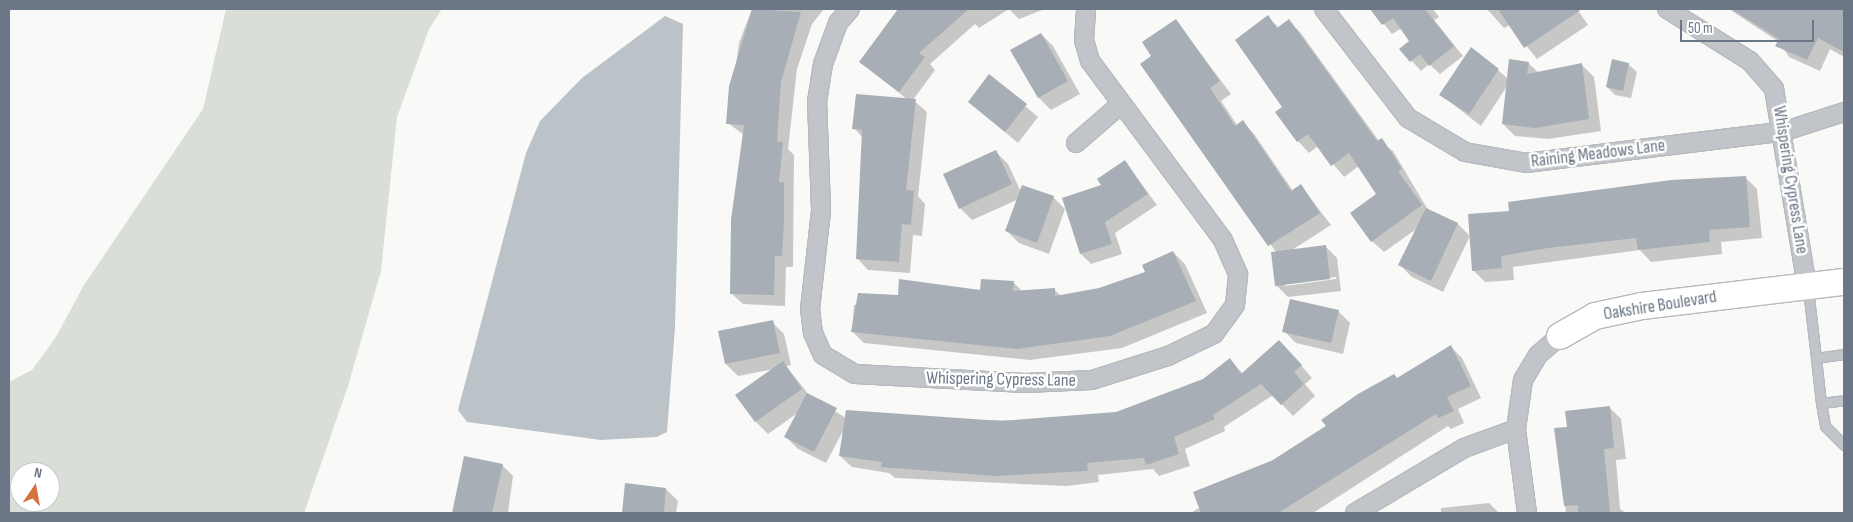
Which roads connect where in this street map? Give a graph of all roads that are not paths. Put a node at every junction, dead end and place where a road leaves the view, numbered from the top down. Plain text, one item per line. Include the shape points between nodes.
1 (850, 9) edge
2 (1086, 9) edge
3 (1324, 9) edge
4 (1667, 9) edge
5 (1121, 104) junction
6 (1844, 112) edge
7 (1784, 131) junction
8 (1076, 143) dead end
9 (1844, 282) edge
10 (1807, 287) junction
11 (1560, 336) joint
12 (1844, 354) edge
13 (1816, 358) junction
14 (1844, 400) edge
15 (1821, 403) junction
16 (1516, 429) junction
17 (1844, 445) edge
18 (1355, 513) edge
19 (1527, 513) edge

1 - 5 street, Whispering Cypress Lane via 838,23 823,64 817,100 821,211 810,309 813,334 823,355 855,374 1025,384 1092,380 1168,356 1214,334 1235,305 1238,274 1223,240
2 - 5 street, Whispering Cypress Lane via 1084,40 1090,61
3 - 7 street, Raining Meadows Lane via 1408,118 1465,152 1526,164
4 - 7 street, Whispering Cypress Lane via 1750,60 1774,89
5 - 8 street
6 - 7 street, Raining Meadows Lane
7 - 10 street, Whispering Cypress Lane
9 - 10 street, Oakshire Boulevard
10 - 11 street, Oakshire Boulevard via 1642,306 1596,316
10 - 13 lane
11 - 16 street, Oakshire Boulevard via 1538,355 1523,380
12 - 13 lane
13 - 15 lane
14 - 15 lane
15 - 17 lane via 1827,430
16 - 18 street via 1464,448
16 - 19 street, Oakshire Boulevard

